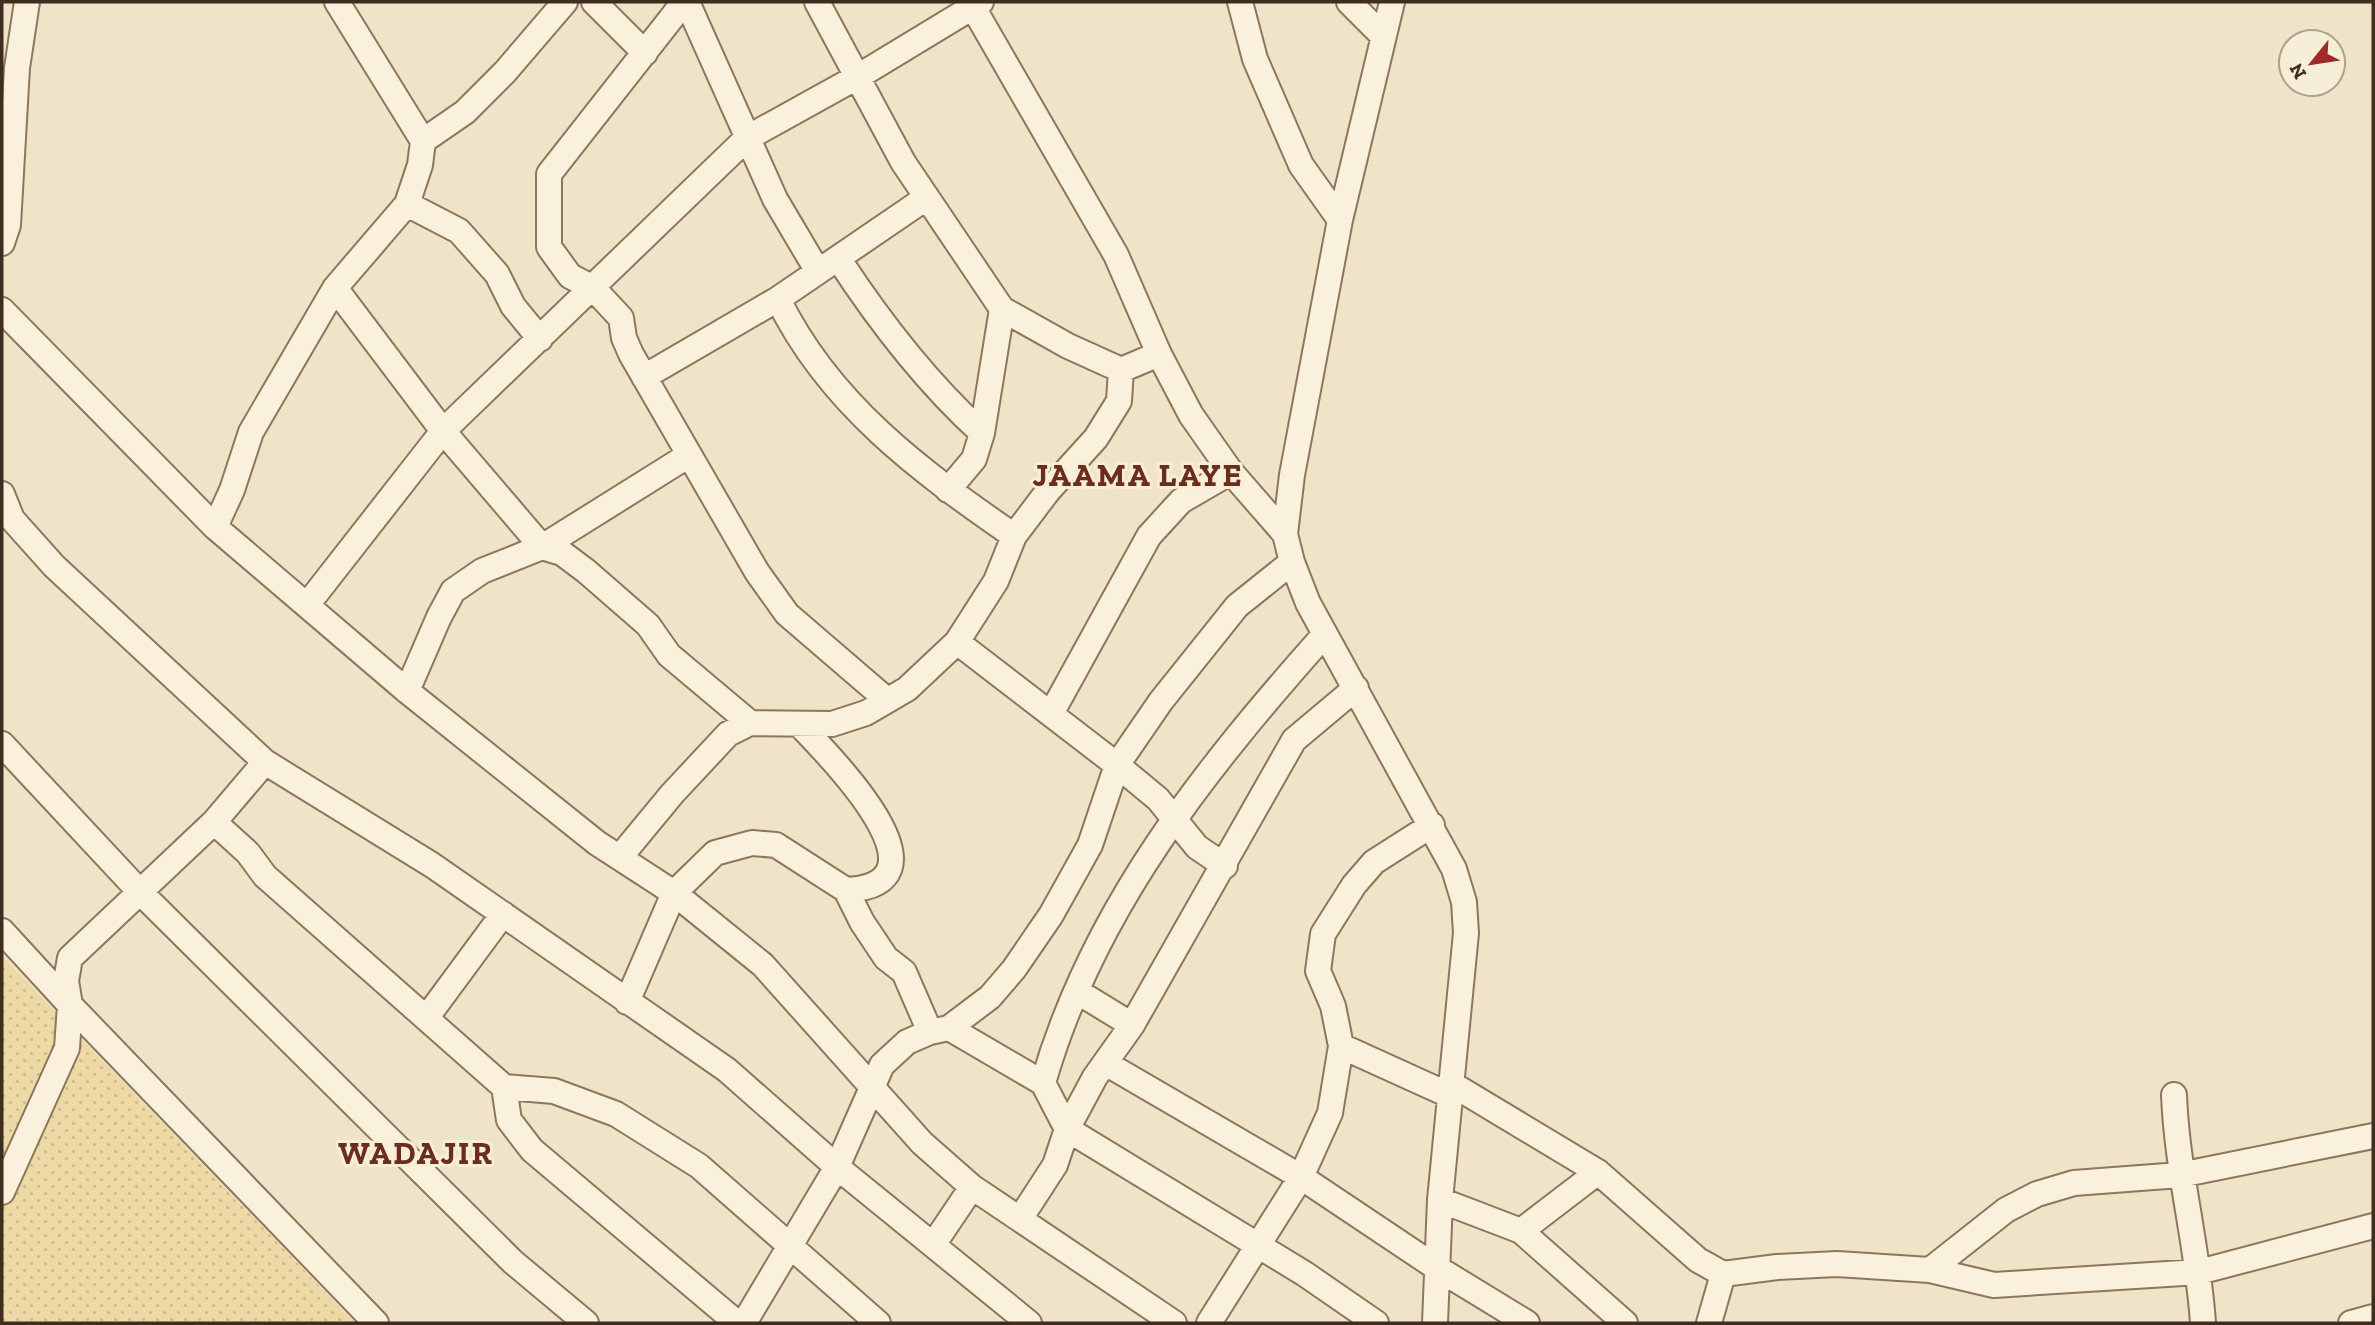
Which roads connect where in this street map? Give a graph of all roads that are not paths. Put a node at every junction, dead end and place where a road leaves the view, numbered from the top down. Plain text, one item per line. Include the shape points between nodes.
1 (27, 2) edge
2 (337, 2) edge
3 (565, 2) edge
4 (594, 2) edge
5 (685, 2) edge
6 (817, 2) edge
7 (1240, 2) edge
8 (1349, 2) edge
9 (1392, 2) edge
10 (974, 3) edge
11 (1382, 35) junction
12 (645, 53) junction
13 (859, 76) junction
14 (747, 138) junction
15 (423, 141) junction
16 (926, 198) junction
17 (407, 204) junction
18 (1340, 220) junction
19 (2, 243) edge
20 (828, 264) junction
21 (335, 288) junction
22 (593, 288) junction
23 (778, 299) junction
24 (1002, 309) junction
25 (2, 310) edge
26 (540, 339) junction
27 (1159, 354) junction
28 (1121, 370) junction
29 (644, 377) junction
30 (443, 432) junction
31 (982, 433) junction
32 (689, 455) junction
33 (1231, 472) junction
34 (948, 490) junction
35 (2, 494) edge
36 (215, 527) junction
37 (1285, 534) junction
38 (1014, 536) junction
39 (542, 547) junction
40 (1292, 562) junction
41 (307, 605) junction
42 (1325, 634) junction
43 (957, 642) junction
44 (1356, 688) junction
45 (407, 691) junction
46 (887, 701) junction
47 (1052, 712) junction
48 (751, 723) junction
49 (799, 724) junction
50 (2, 744) edge
51 (265, 762) junction
52 (1117, 765) junction
53 (1175, 821) junction
54 (214, 822) junction
55 (1432, 825) junction
56 (620, 857) junction
57 (1225, 866) junction
58 (846, 890) junction
59 (141, 893) junction
60 (674, 894) junction
61 (503, 914) junction
62 (2, 930) edge
63 (1077, 992) junction
64 (627, 1002) junction
65 (70, 1005) junction
66 (427, 1017) junction
67 (1132, 1025) junction
68 (940, 1030) junction
69 (1342, 1046) junction
70 (1107, 1064) junction
71 (1042, 1083) junction
72 (504, 1087) junction
73 (872, 1088) junction
74 (1450, 1089) junction
75 (2174, 1095) dead end
76 (1067, 1129) junction
77 (2373, 1136) edge
78 (837, 1167) junction
79 (1598, 1172) junction
80 (2180, 1175) junction
81 (1300, 1177) junction
82 (972, 1186) junction
83 (2, 1192) edge
84 (1440, 1200) junction
85 (1020, 1219) junction
86 (2373, 1226) edge
87 (1521, 1231) junction
88 (933, 1245) junction
89 (1258, 1245) junction
90 (788, 1248) junction
91 (1437, 1268) junction
92 (1930, 1270) junction
93 (2199, 1272) junction
94 (1723, 1274) junction
95 (2373, 1317) edge
96 (376, 1323) edge
97 (586, 1323) edge
98 (737, 1323) edge
99 (744, 1323) edge
100 (878, 1323) edge
101 (1029, 1323) edge
102 (1174, 1323) edge
103 (1209, 1323) edge
104 (1376, 1323) edge
105 (1435, 1323) edge
106 (1527, 1323) edge
107 (1625, 1323) edge
108 (1709, 1323) edge
109 (2203, 1323) edge
110 (2351, 1323) edge

1 - 19 street via 17,68 8,225
2 - 15 street
3 - 15 street via 465,112
4 - 12 street
5 - 12 street
5 - 14 street
6 - 13 street
7 - 18 street via 1255,60 1301,165
8 - 11 street
9 - 11 street
10 - 13 street
10 - 27 street via 1116,255
11 - 18 street
12 - 22 street via 549,174 549,247 570,276
13 - 14 street
13 - 16 street
14 - 20 street via 775,199
14 - 22 street
15 - 17 street
16 - 20 street
16 - 24 street
17 - 21 street
17 - 26 street via 459,232 497,274 513,306
18 - 37 street
20 - 23 street
20 - 31 street via 864,298 944,398
21 - 30 street
21 - 36 street via 251,432
22 - 26 street
22 - 29 street via 621,318 624,338
23 - 29 street
23 - 34 street via 797,336 864,419
24 - 28 street
24 - 31 street
25 - 36 street
26 - 30 street
27 - 28 street
27 - 33 street via 1191,415
28 - 38 street via 1119,401 1096,438
29 - 32 street
30 - 39 street
30 - 41 street
31 - 34 street via 974,459
32 - 39 street
32 - 46 street via 757,572 787,614
33 - 37 street
33 - 47 street via 1181,501 1149,536
34 - 38 street
35 - 51 street via 12,519 54,566
36 - 41 street
37 - 40 street
38 - 43 street via 996,581
39 - 45 street via 482,571 453,591
39 - 48 street via 562,553 586,571 648,625 669,654
40 - 42 street
40 - 52 street via 1237,606
41 - 45 street
42 - 44 street
42 - 53 street via 1251,718 1186,800
43 - 46 street via 907,689
43 - 47 street
44 - 55 street
44 - 57 street via 1294,740
45 - 56 street
46 - 49 street via 832,724
47 - 52 street
48 - 49 street
48 - 56 street via 728,734 698,764
49 - 58 street via 872,806 888,842 890,870 876,881
50 - 59 street
51 - 54 street
51 - 61 street
52 - 53 street via 1158,799
52 - 68 street via 1090,845 1051,915 990,998
53 - 57 street via 1197,847
53 - 63 street via 1137,872
54 - 59 street
54 - 66 street via 265,876
55 - 69 street via 1374,862 1323,933 1318,971 1333,1006
55 - 74 street via 1464,902 1466,933
56 - 60 street
57 - 67 street
58 - 60 street via 776,845 752,843 715,853
58 - 68 street via 886,958 904,972
59 - 65 street via 70,958 65,981
59 - 97 street via 513,1262
60 - 64 street
60 - 73 street via 764,965
61 - 64 street
61 - 66 street
62 - 65 street
63 - 67 street
63 - 71 street via 1057,1033
64 - 78 street via 727,1070
65 - 83 street via 67,1048
65 - 96 street
66 - 72 street
67 - 70 street
68 - 71 street
68 - 73 street via 907,1042 882,1065
69 - 74 street
69 - 81 street via 1330,1113
70 - 76 street
70 - 81 street
71 - 76 street
72 - 90 street via 554,1091 616,1114 699,1166
72 - 98 street via 509,1120 550,1168
73 - 78 street
73 - 82 street via 922,1143
74 - 79 street
74 - 84 street
75 - 80 street
76 - 85 street via 1055,1165
76 - 89 street
77 - 80 street
78 - 88 street
78 - 90 street
79 - 87 street
79 - 94 street via 1698,1260
80 - 92 street via 2074,1183 2037,1194 2006,1210
80 - 93 street
81 - 89 street
81 - 91 street
82 - 85 street
82 - 88 street
84 - 87 street
84 - 91 street
85 - 102 street
86 - 93 street
87 - 107 street
88 - 101 street
89 - 103 street
89 - 104 street
90 - 99 street
90 - 100 street
91 - 105 street
91 - 106 street
92 - 93 street via 1994,1285
92 - 94 street via 1837,1264
93 - 109 street
94 - 108 street
95 - 110 street

